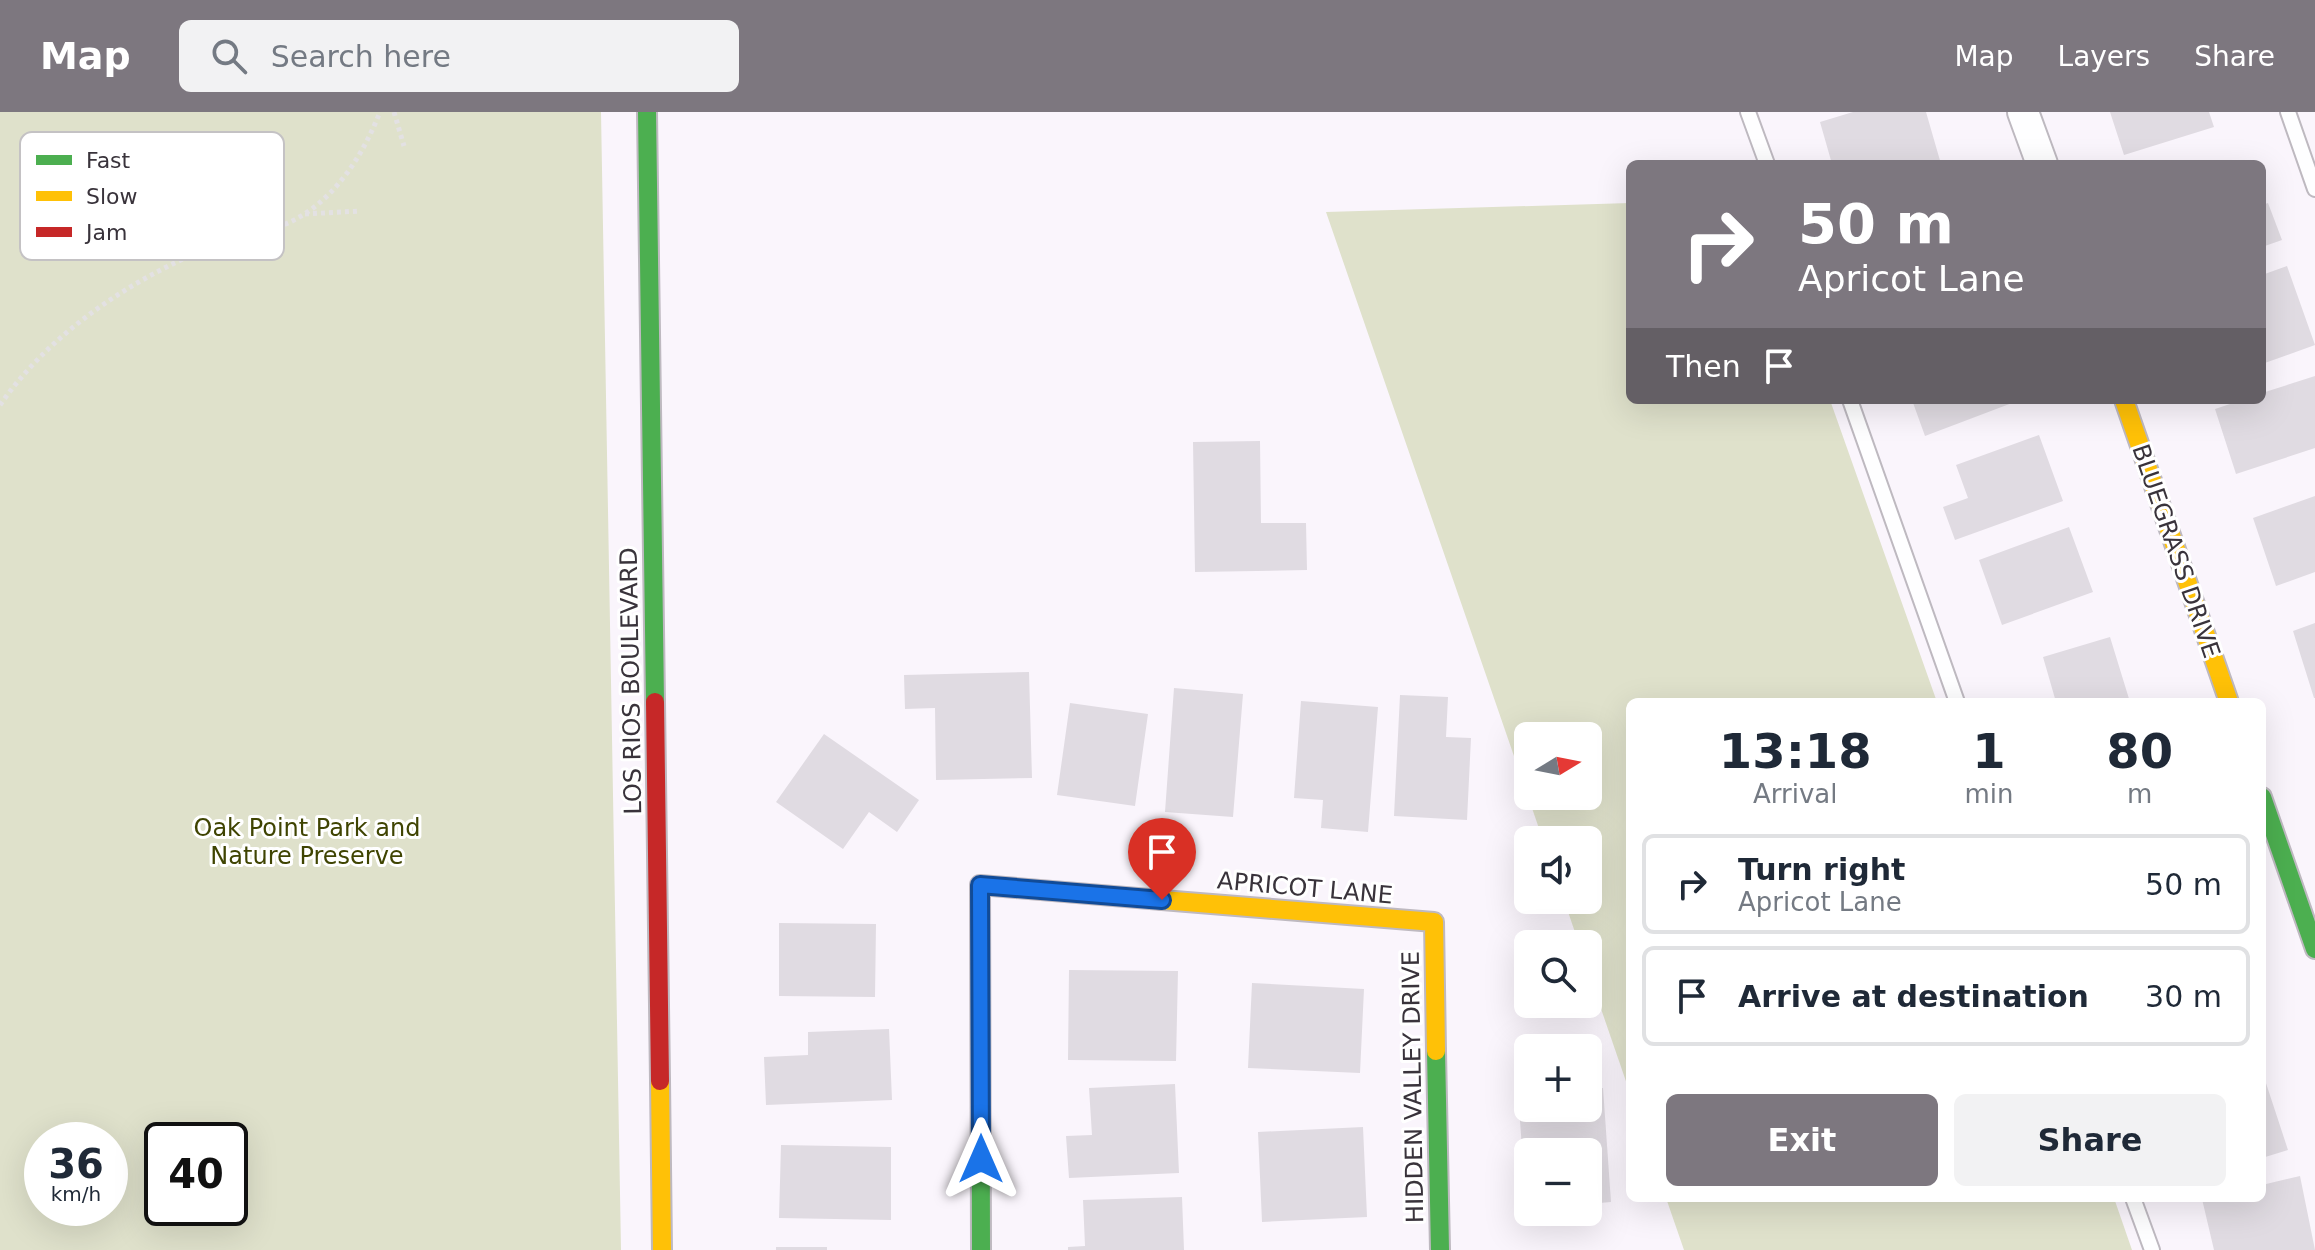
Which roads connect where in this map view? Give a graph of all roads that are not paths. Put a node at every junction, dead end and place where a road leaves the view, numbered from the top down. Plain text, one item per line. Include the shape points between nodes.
1 (647, 112) edge
2 (1748, 112) edge
3 (2023, 112) edge
4 (2288, 112) edge
5 (1766, 160) edge
6 (2041, 160) edge
7 (2315, 189) edge
8 (1851, 404) edge
9 (2125, 404) edge
10 (1956, 698) edge
11 (2228, 698) edge
12 (2266, 808) edge
13 (1434, 922) joint
14 (2315, 949) edge
15 (2134, 1202) edge
16 (662, 1250) edge
17 (981, 1250) edge
18 (1440, 1250) edge
19 (2152, 1250) edge

1 - 16 street, LOS RIOS BOULEVARD
2 - 5 lane
3 - 6 street
4 - 7 lane
8 - 10 lane
9 - 11 street, BLUEGRASS DRIVE
12 - 14 street
13 - 17 street, APRICOT LANE via 980,885
13 - 18 street, HIDDEN VALLEY DRIVE
15 - 19 lane

